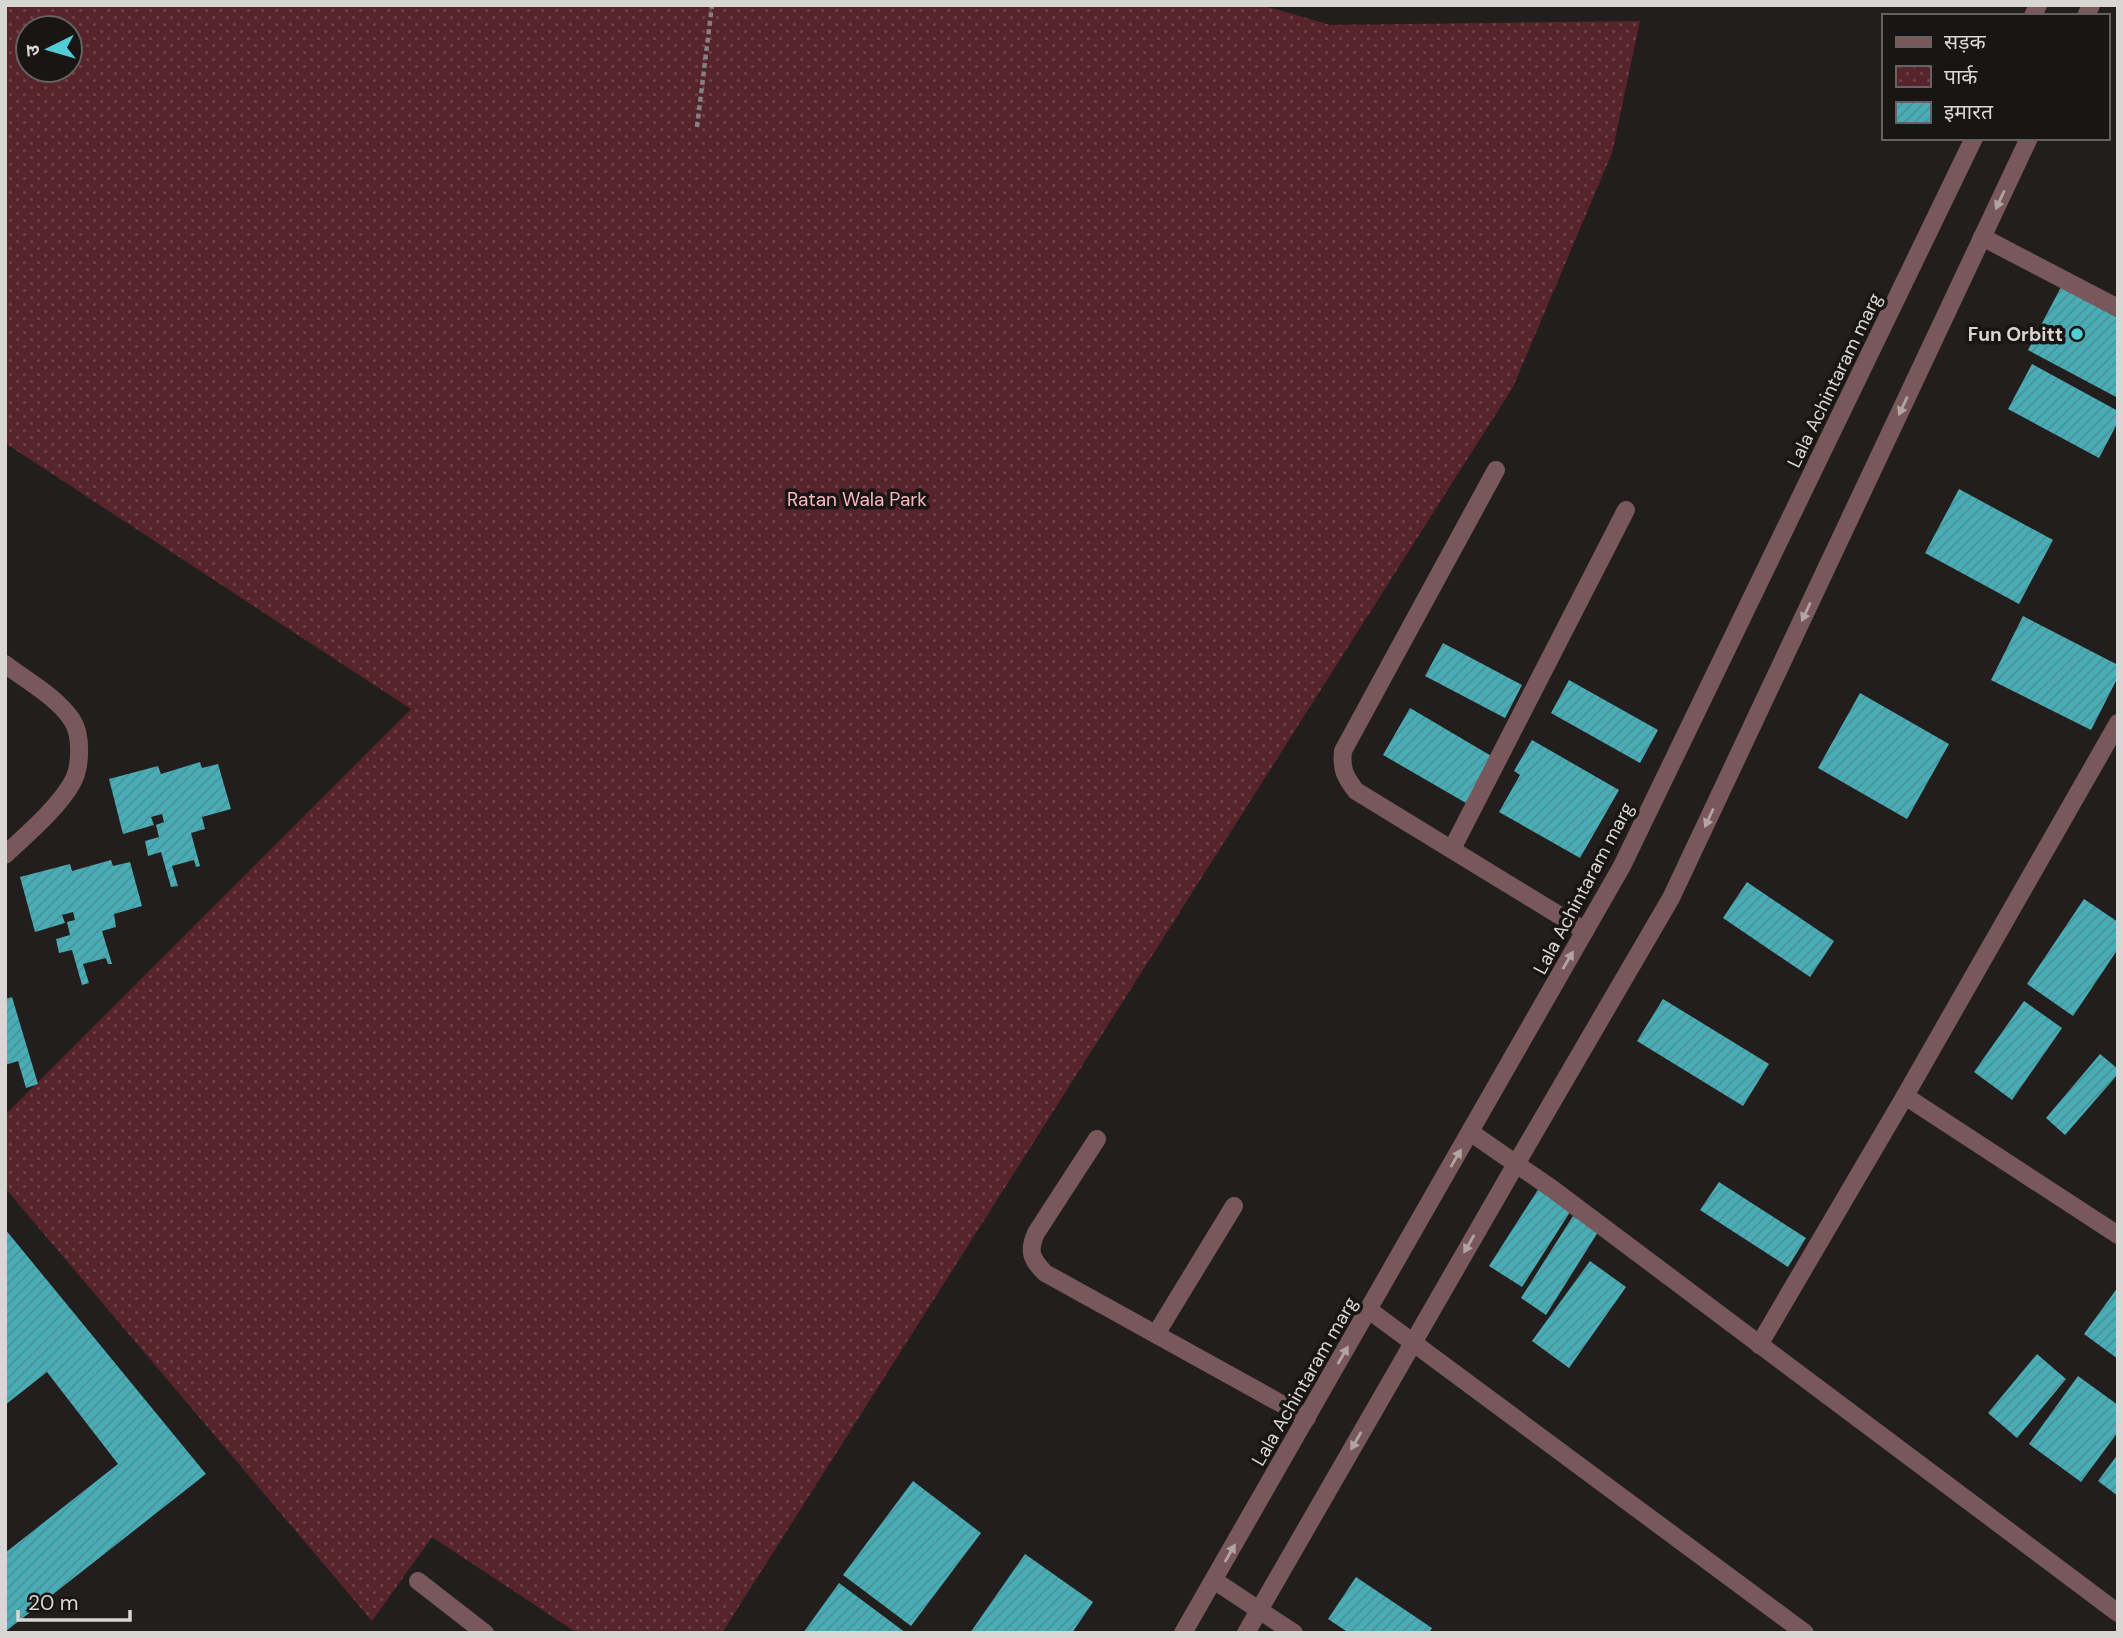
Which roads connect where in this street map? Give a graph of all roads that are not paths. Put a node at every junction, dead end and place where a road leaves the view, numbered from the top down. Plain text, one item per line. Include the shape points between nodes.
1 (1973, 140) edge
2 (2027, 140) edge
3 (1982, 237) junction
4 (2118, 307) edge
5 (1496, 470) dead end
6 (1626, 510) dead end
7 (5, 664) edge
8 (2118, 723) edge
9 (1452, 849) junction
10 (5, 855) edge
11 (1585, 930) junction
12 (1905, 1096) junction
13 (1470, 1132) junction
14 (1097, 1139) dead end
15 (1516, 1164) junction
16 (1234, 1206) dead end
17 (2118, 1235) edge
18 (1369, 1310) junction
19 (1156, 1334) junction
20 (1413, 1342) junction
21 (1759, 1345) junction
22 (1307, 1418) junction
23 (418, 1581) dead end
24 (1215, 1581) junction
25 (1260, 1610) junction
26 (2118, 1613) edge
27 (485, 1633) edge
28 (1184, 1633) edge
29 (1247, 1633) edge
30 (1294, 1633) edge
31 (1805, 1633) edge

1 - 11 street, Lala Achintaram marg via 1622,866
2 -> 3 street
3 - 4 street
3 -> 15 street via 1671,898
5 - 9 street via 1343,751 1341,765 1356,791
6 - 9 street
7 - 10 street via 59,705 74,721 81,745 73,782
8 - 12 street
9 - 11 street
13 -> 11 street, Lala Achintaram marg
12 - 17 street
12 - 21 street
13 - 15 street
18 -> 13 street, Lala Achintaram marg
14 - 19 street via 1036,1233 1030,1246 1035,1263 1045,1273
15 -> 20 street
15 - 21 street
16 - 19 street
18 - 20 street
22 -> 18 street, Lala Achintaram marg
19 - 22 street
20 -> 25 street
20 - 31 street
21 - 26 street
24 -> 22 street, Lala Achintaram marg
23 - 27 street
24 - 25 street
24 - 28 street, Lala Achintaram marg
25 - 29 street
25 - 30 street

